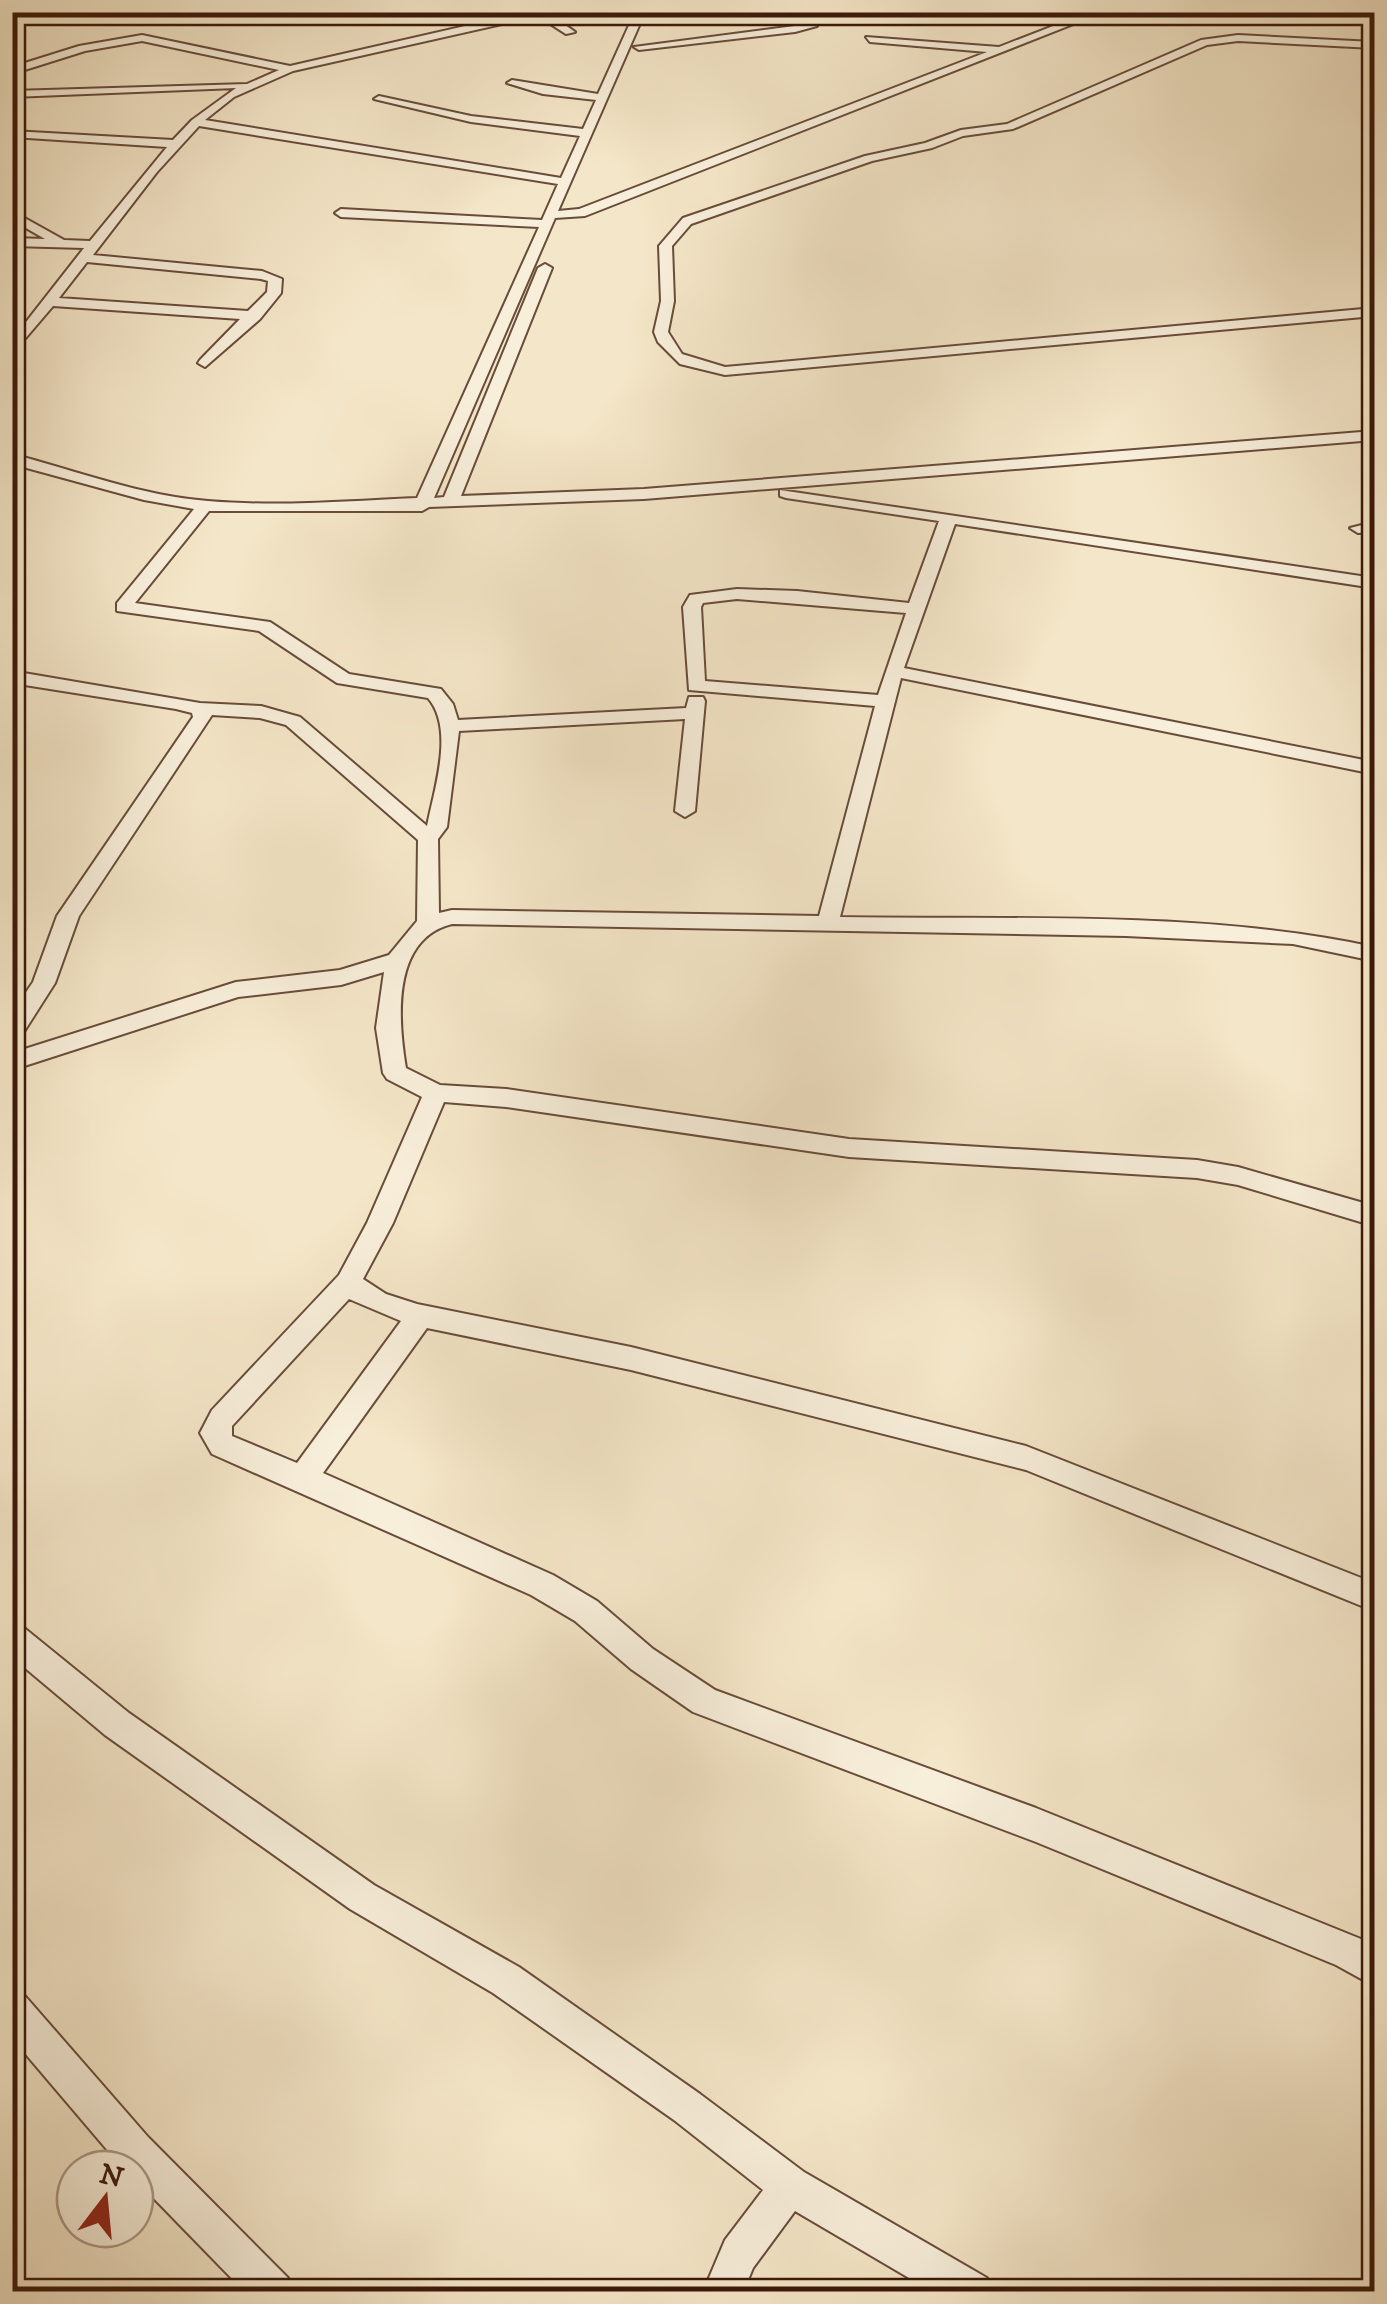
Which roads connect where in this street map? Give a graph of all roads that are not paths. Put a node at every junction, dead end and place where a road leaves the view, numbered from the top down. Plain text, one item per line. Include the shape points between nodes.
1 (640, 12) edge
2 (654, 12) edge
3 (818, 12) edge
4 (1098, 12) edge
5 (541, 13) edge
6 (570, 32) dead end
7 (870, 39) dead end
8 (1374, 45) edge
9 (640, 46) junction
10 (1004, 50) junction
11 (290, 69) junction
12 (12, 71) edge
13 (512, 84) dead end
14 (247, 85) junction
15 (12, 94) edge
16 (602, 98) junction
17 (379, 99) dead end
18 (196, 122) junction
19 (586, 133) junction
20 (12, 134) edge
21 (175, 144) junction
22 (565, 182) junction
23 (341, 213) dead end
24 (12, 215) edge
25 (568, 215) junction
26 (548, 220) junction
27 (560, 232) dead end
28 (12, 242) edge
29 (63, 244) junction
30 (94, 245) junction
31 (553, 250) dead end
32 (83, 258) junction
33 (51, 302) junction
34 (1374, 312) edge
35 (254, 316) junction
36 (12, 350) edge
37 (206, 364) dead end
38 (1374, 436) edge
39 (12, 460) edge
40 (745, 486) junction
41 (450, 504) junction
42 (206, 506) junction
43 (422, 506) junction
44 (948, 519) junction
45 (1374, 583) edge
46 (916, 610) junction
47 (894, 671) junction
48 (12, 678) edge
49 (696, 686) junction
50 (886, 701) junction
51 (200, 708) junction
52 (695, 713) junction
53 (452, 726) junction
54 (1374, 768) edge
55 (685, 811) dead end
56 (428, 838) junction
57 (428, 922) junction
58 (828, 922) junction
59 (1374, 954) edge
60 (397, 960) junction
61 (12, 1032) edge
62 (12, 1062) edge
63 (436, 1093) junction
64 (1374, 1216) edge
65 (348, 1282) junction
66 (422, 1315) junction
67 (303, 1478) junction
68 (1374, 1597) edge
69 (12, 1637) edge
70 (1374, 1968) edge
71 (12, 2010) edge
72 (790, 2186) junction
73 (274, 2292) edge
74 (723, 2292) edge
75 (973, 2292) edge

1 - 16 street
2 - 9 street
3 - 9 street via 814,24 795,29
4 - 10 street
5 - 6 street
5 - 11 street
7 - 10 street
8 - 34 street via 1206,42 1009,126 869,158 688,222 670,233 661,258 670,314 662,332 666,348 682,361 742,371
9 - 25 street
10 - 25 street
11 - 12 street via 142,38
11 - 14 street
13 - 16 street
14 - 15 street
14 - 18 street
16 - 19 street
17 - 19 street
18 - 21 street
18 - 22 street
19 - 22 street
20 - 21 street
21 - 30 street
22 - 26 street
23 - 26 street
24 - 29 street
25 - 26 street
25 - 27 street
26 - 43 street
28 - 29 street
29 - 30 street
30 - 32 street
31 - 41 street
32 - 33 street
32 - 35 street via 275,279 274,292
33 - 35 street
33 - 36 street
35 - 37 street
38 - 40 street
39 - 42 street
40 - 41 street
40 - 44 street
41 - 43 street
42 - 43 street
42 - 53 street via 123,607 264,626 344,678 434,692
44 - 45 street
44 - 46 street
46 - 47 street
46 - 49 street via 798,596 696,599
47 - 50 street
47 - 54 street
48 - 51 street
49 - 50 street
49 - 52 street
50 - 58 street
51 - 56 street via 293,721
51 - 61 street via 197,730 68,916 44,983
52 - 53 street
52 - 55 street
53 - 56 street via 436,827
56 - 57 street
57 - 58 street
57 - 60 street
58 - 59 street via 1293,937
60 - 62 street via 341,977 236,990
60 - 63 street via 388,1028 395,1073
63 - 64 street via 849,1148 1197,1169
63 - 65 street
65 - 66 street via 358,1295
65 - 67 street via 214,1434 222,1445
66 - 67 street
66 - 68 street via 701,1374 1026,1458
67 - 70 street via 542,1585 704,1701 1036,1826
69 - 72 street via 240,1814 362,1897 506,1980
71 - 73 street via 134,2151
72 - 74 street via 739,2254
72 - 75 street

